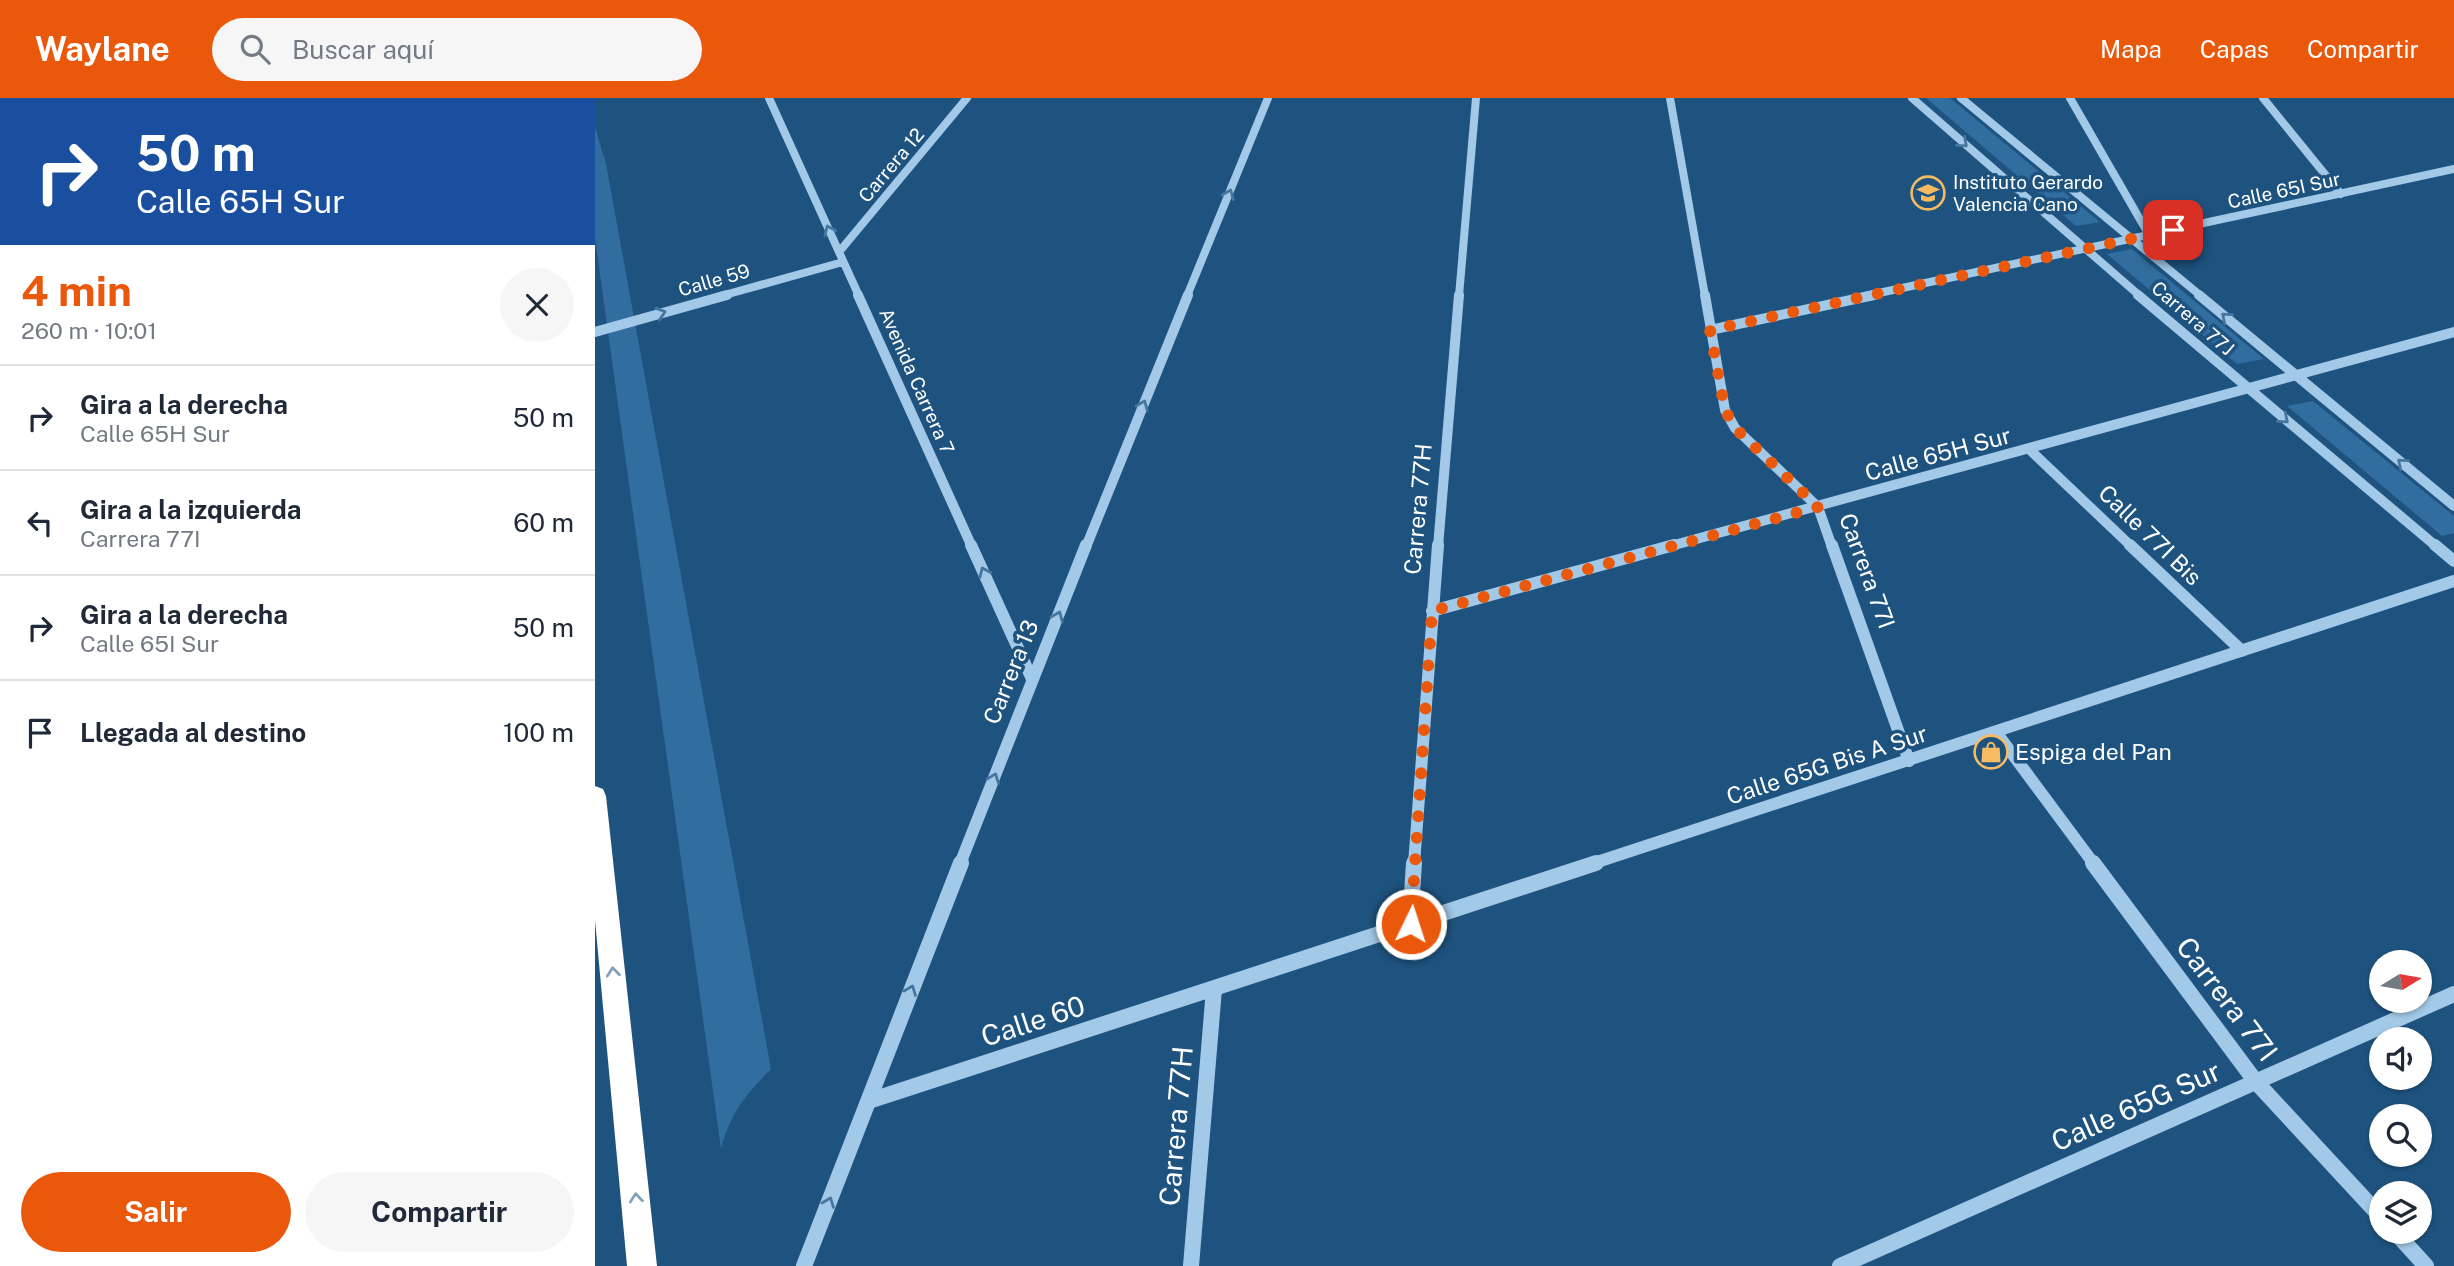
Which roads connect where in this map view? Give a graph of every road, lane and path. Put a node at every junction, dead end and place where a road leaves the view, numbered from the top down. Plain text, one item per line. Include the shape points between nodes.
1 (769, 98) edge
2 (967, 98) edge
3 (1268, 98) edge
4 (1476, 98) edge
5 (1670, 98) edge
6 (1912, 98) edge
7 (1961, 98) edge
8 (2070, 98) edge
9 (2263, 98) edge
10 (2454, 169) edge
11 (2341, 194) junction
12 (2149, 235) junction
13 (2132, 239) junction
14 (2087, 249) junction
15 (841, 257) junction
16 (1710, 330) junction
17 (595, 332) edge
18 (2454, 332) edge
19 (2297, 376) junction
20 (2247, 389) junction
21 (2029, 449) junction
22 (2454, 506) edge
23 (1818, 507) junction
24 (2454, 561) edge
25 (2454, 581) edge
26 (1432, 611) junction
27 (2242, 651) junction
28 (1032, 679) junction
29 (1996, 732) junction
30 (1909, 761) junction
31 (595, 796) edge
32 (1411, 924) junction
33 (1214, 989) junction
34 (2454, 994) edge
35 (2256, 1082) junction
36 (869, 1101) junction
37 (2369, 1204) edge
38 (2406, 1244) edge
39 (642, 1266) edge
40 (804, 1266) edge
41 (1191, 1266) edge
42 (1840, 1266) edge
43 (2426, 1266) edge

15 -> 1 street, Avenida Carrera 7
2 - 15 street, Carrera 12
28 -> 3 street, Carrera 13
4 - 26 street, Carrera 77H
5 - 16 street, Carrera 77I
6 -> 14 street, Carrera 77J
7 - 13 street, Carrera 77J
8 - 12 street
9 - 11 street
10 - 11 street, Calle 65I Sur
11 - 12 street, Calle 65I Sur
12 - 13 street, Calle 65I Sur
13 - 14 street, Calle 65I Sur
19 -> 13 street, Carrera 77J
14 - 16 street, Calle 65I Sur
14 - 20 street, Carrera 77J
17 -> 15 street, Calle 59
28 -> 15 street, Avenida Carrera 7
16 - 23 street, Carrera 77I via 1725,410 1735,428
18 - 19 street, Calle 65H Sur
19 - 20 street, Calle 65H Sur
22 -> 19 street, Carrera 77J
20 - 21 street, Calle 65H Sur
20 -> 24 street, Carrera 77J
21 - 23 street, Calle 65H Sur
21 - 27 street, Calle 77I Bis
23 - 26 street, Calle 65H Sur
23 - 30 street, Carrera 77I
25 - 27 street, Calle 65G Bis A Sur
26 - 32 street, Carrera 77H
27 - 29 street, Calle 65G Bis A Sur
36 -> 28 street, Carrera 13
29 - 30 street, Calle 65G Bis A Sur
29 - 35 street, Carrera 77I
30 - 32 street, Calle 65G Bis A Sur
39 -> 31 highway
32 - 33 street, Calle 65G Bis A Sur
33 - 36 street, Calle 60
33 - 41 street, Carrera 77H
34 - 35 street, Calle 65G Sur
35 - 37 street, Carrera 77I
35 - 42 street, Calle 65G Sur
40 -> 36 street, Carrera 13
38 - 43 street

